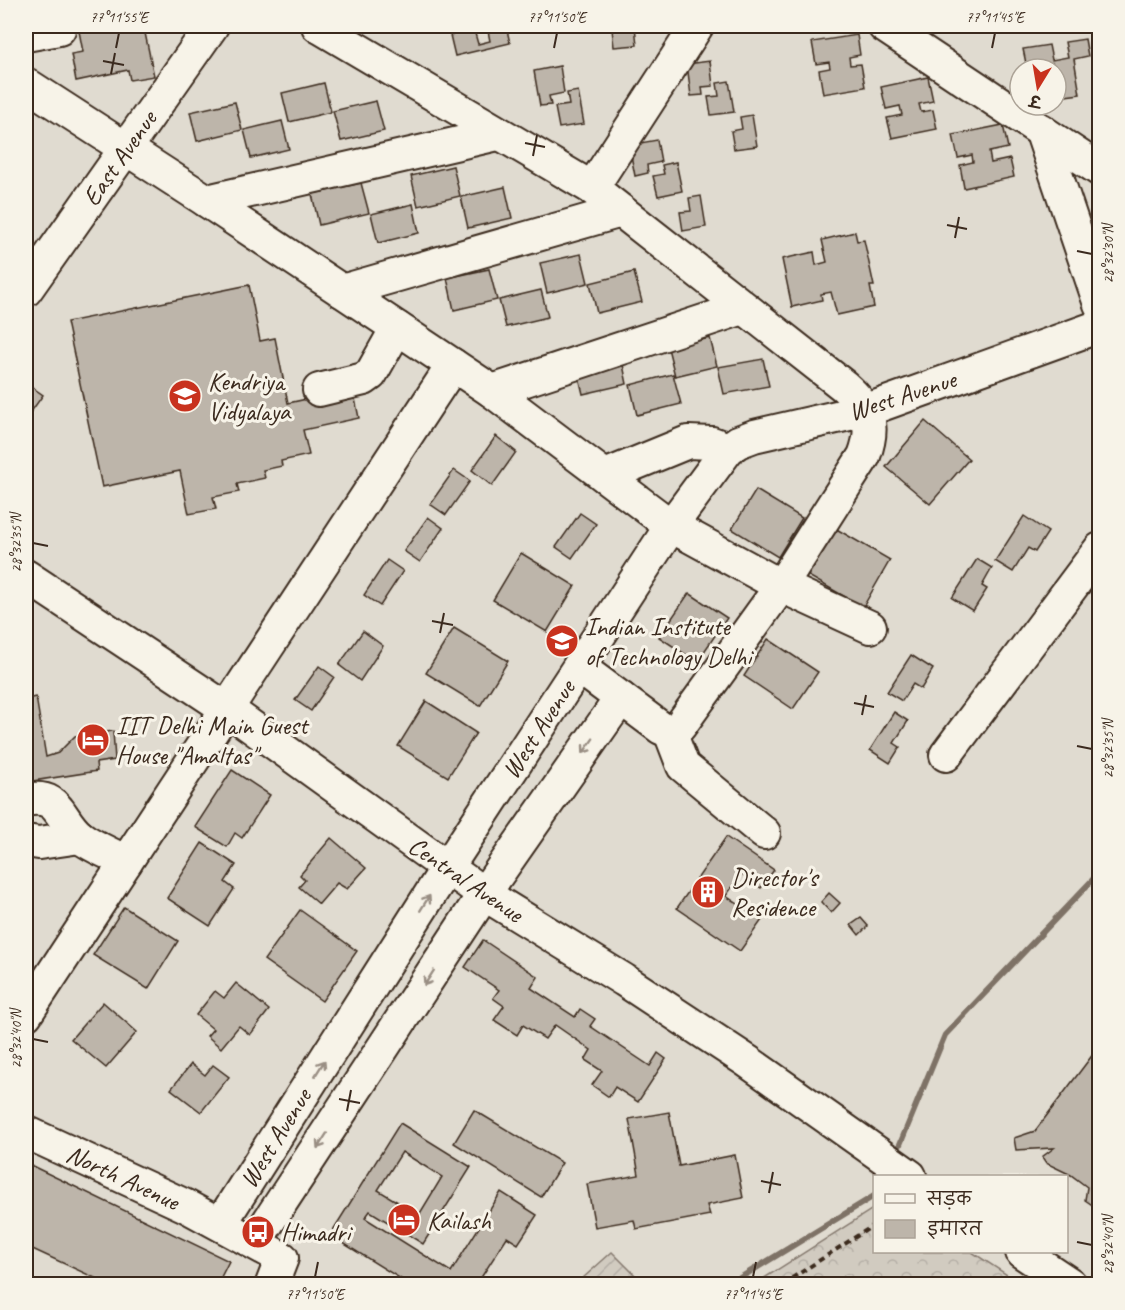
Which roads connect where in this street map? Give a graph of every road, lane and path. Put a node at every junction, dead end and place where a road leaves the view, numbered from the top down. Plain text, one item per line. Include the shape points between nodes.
1 (212, 26) edge
2 (318, 26) edge
3 (697, 26) edge
4 (884, 26) edge
5 (59, 29) dead end
6 (26, 35) edge
7 (26, 84) edge
8 (1041, 130) junction
9 (498, 134) junction
10 (125, 150) junction
11 (1100, 170) edge
12 (592, 188) junction
13 (207, 201) junction
14 (621, 211) junction
15 (26, 290) edge
16 (342, 291) junction
17 (1100, 304) edge
18 (743, 308) junction
19 (1100, 326) edge
20 (397, 328) junction
21 (453, 365) junction
22 (319, 390) dead end
23 (492, 391) junction
24 (867, 410) junction
25 (728, 449) junction
26 (605, 476) junction
27 (671, 526) junction
28 (1100, 549) edge
29 (26, 576) edge
30 (781, 586) junction
31 (870, 627) dead end
32 (579, 668) junction
33 (621, 698) junction
34 (227, 710) junction
35 (670, 732) junction
36 (946, 755) dead end
37 (26, 800) edge
38 (764, 833) dead end
39 (80, 837) junction
40 (26, 841) edge
41 (126, 862) junction
42 (447, 868) junction
43 (484, 894) junction
44 (26, 1014) edge
45 (26, 1132) edge
46 (898, 1168) edge
47 (221, 1223) junction
48 (873, 1226) edge
49 (255, 1242) junction
50 (1025, 1253) edge
51 (272, 1284) edge
52 (783, 1284) edge
53 (1070, 1284) edge

1 - 10 street, East Avenue
2 - 9 street
3 - 12 street
4 - 8 street
5 - 6 street
7 - 10 street
8 - 11 street
8 - 17 street
9 - 12 street
9 - 13 street
10 - 13 street
10 - 15 street, East Avenue
12 - 14 street
13 - 16 street
14 - 16 street
14 - 18 street
16 - 20 street
18 - 23 street
18 - 24 street via 844,386
19 - 24 street, West Avenue
20 - 21 street
20 - 22 street via 371,375
21 - 23 street
21 - 34 street
23 - 26 street
24 - 25 street, West Avenue via 754,436
24 - 30 street via 870,430 864,456
25 - 26 street via 712,443 688,442
25 - 27 street, West Avenue
26 - 27 street
27 - 30 street
27 - 32 street, West Avenue
28 - 36 street
29 - 34 street, Central Avenue
30 - 31 street
30 - 35 street via 680,726
32 - 33 street
32 - 42 street, West Avenue
33 - 35 street
33 -> 43 street, West Avenue
34 - 41 street
34 - 42 street, Central Avenue
35 - 38 street via 683,766
37 - 39 street via 51,802
39 - 40 street
39 - 41 street
41 - 44 street
42 - 43 street, Central Avenue
47 -> 42 street, West Avenue
43 - 46 street, Central Avenue via 747,1061
43 -> 49 street, West Avenue
45 - 47 street, North Avenue
47 - 49 street, North Avenue
48 - 52 path
49 - 51 street, North Avenue via 282,1258
50 - 53 street

